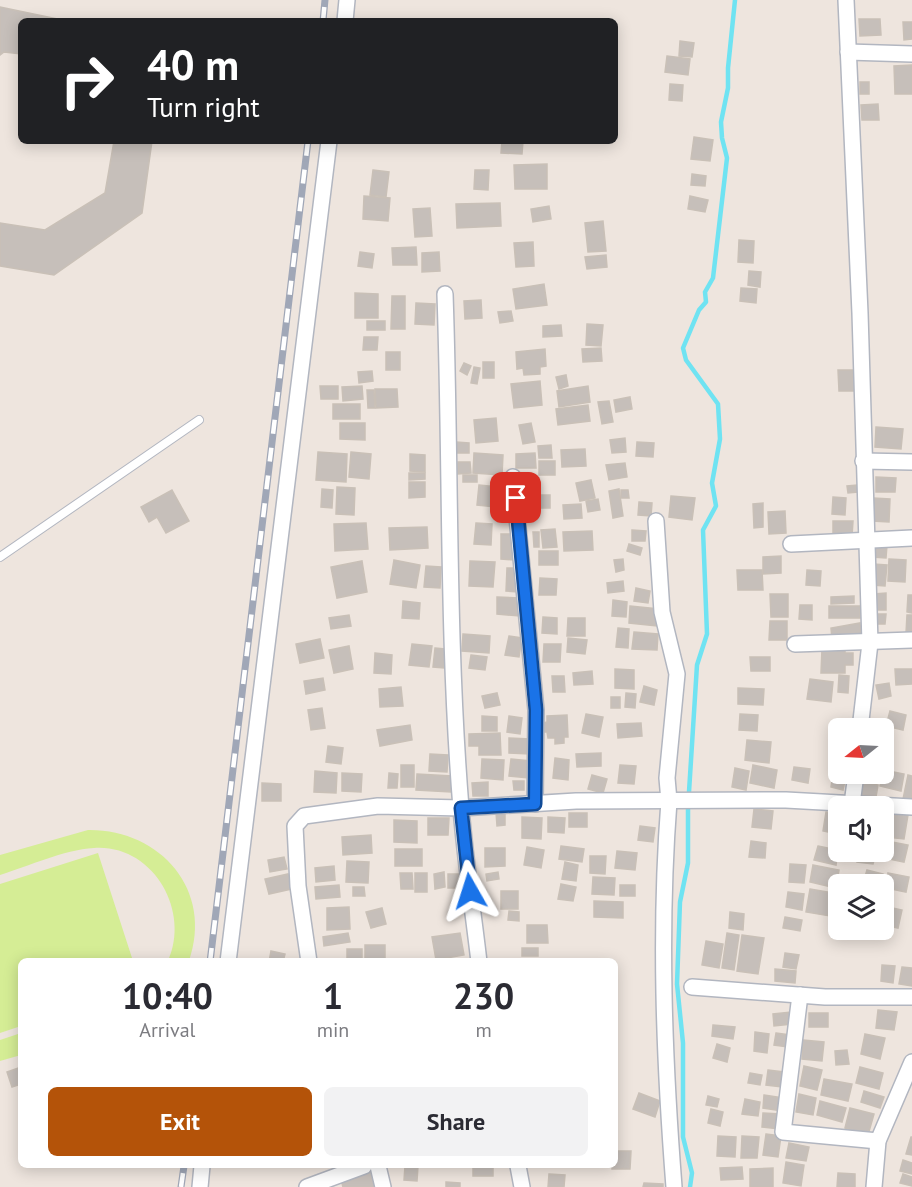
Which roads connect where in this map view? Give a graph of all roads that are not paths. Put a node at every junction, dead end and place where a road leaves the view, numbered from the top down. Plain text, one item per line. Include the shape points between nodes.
1 (347, 0) edge
2 (846, 0) edge
3 (345, 18) edge
4 (848, 52) junction
5 (912, 54) edge
6 (329, 144) edge
7 (445, 294) dead end
8 (199, 420) dead end
9 (863, 461) junction
10 (912, 462) edge
11 (513, 477) dead end
12 (656, 521) dead end
13 (912, 538) edge
14 (866, 539) junction
15 (791, 544) dead end
16 (0, 557) edge
17 (912, 640) edge
18 (870, 643) junction
19 (795, 644) dead end
20 (861, 718) edge
21 (669, 801) junction
22 (828, 803) edge
23 (535, 804) junction
24 (894, 806) edge
25 (912, 807) edge
26 (461, 808) junction
27 (228, 958) edge
28 (308, 958) edge
29 (479, 958) edge
30 (692, 987) dead end
31 (800, 995) junction
32 (912, 997) edge
33 (912, 1062) edge
34 (878, 1141) junction
35 (202, 1168) edge
36 (359, 1168) edge
37 (378, 1168) edge
38 (518, 1168) edge
39 (200, 1187) edge
40 (307, 1187) edge
41 (383, 1187) edge
42 (522, 1187) edge
43 (674, 1187) edge
44 (874, 1187) edge

1 - 3 street
2 - 4 street
4 - 5 street
4 - 9 street
6 - 27 street
7 - 26 street via 451,616
8 - 16 lane
9 - 10 street
9 - 14 street
11 - 23 street via 536,710
12 - 21 street via 662,612 677,674 667,778
13 - 14 street
14 - 15 street
14 - 18 street
17 - 18 street
18 - 19 street
18 - 20 street
21 - 22 street
21 - 23 street
21 - 43 street via 662,953
23 - 26 street
24 - 25 street
26 - 28 street via 378,806 304,816 295,826 298,886
26 - 29 street
30 - 31 street
31 - 32 street
31 - 34 street via 783,1132
33 - 34 street
34 - 44 street
35 - 39 street
36 - 40 street
37 - 41 street
38 - 42 street

